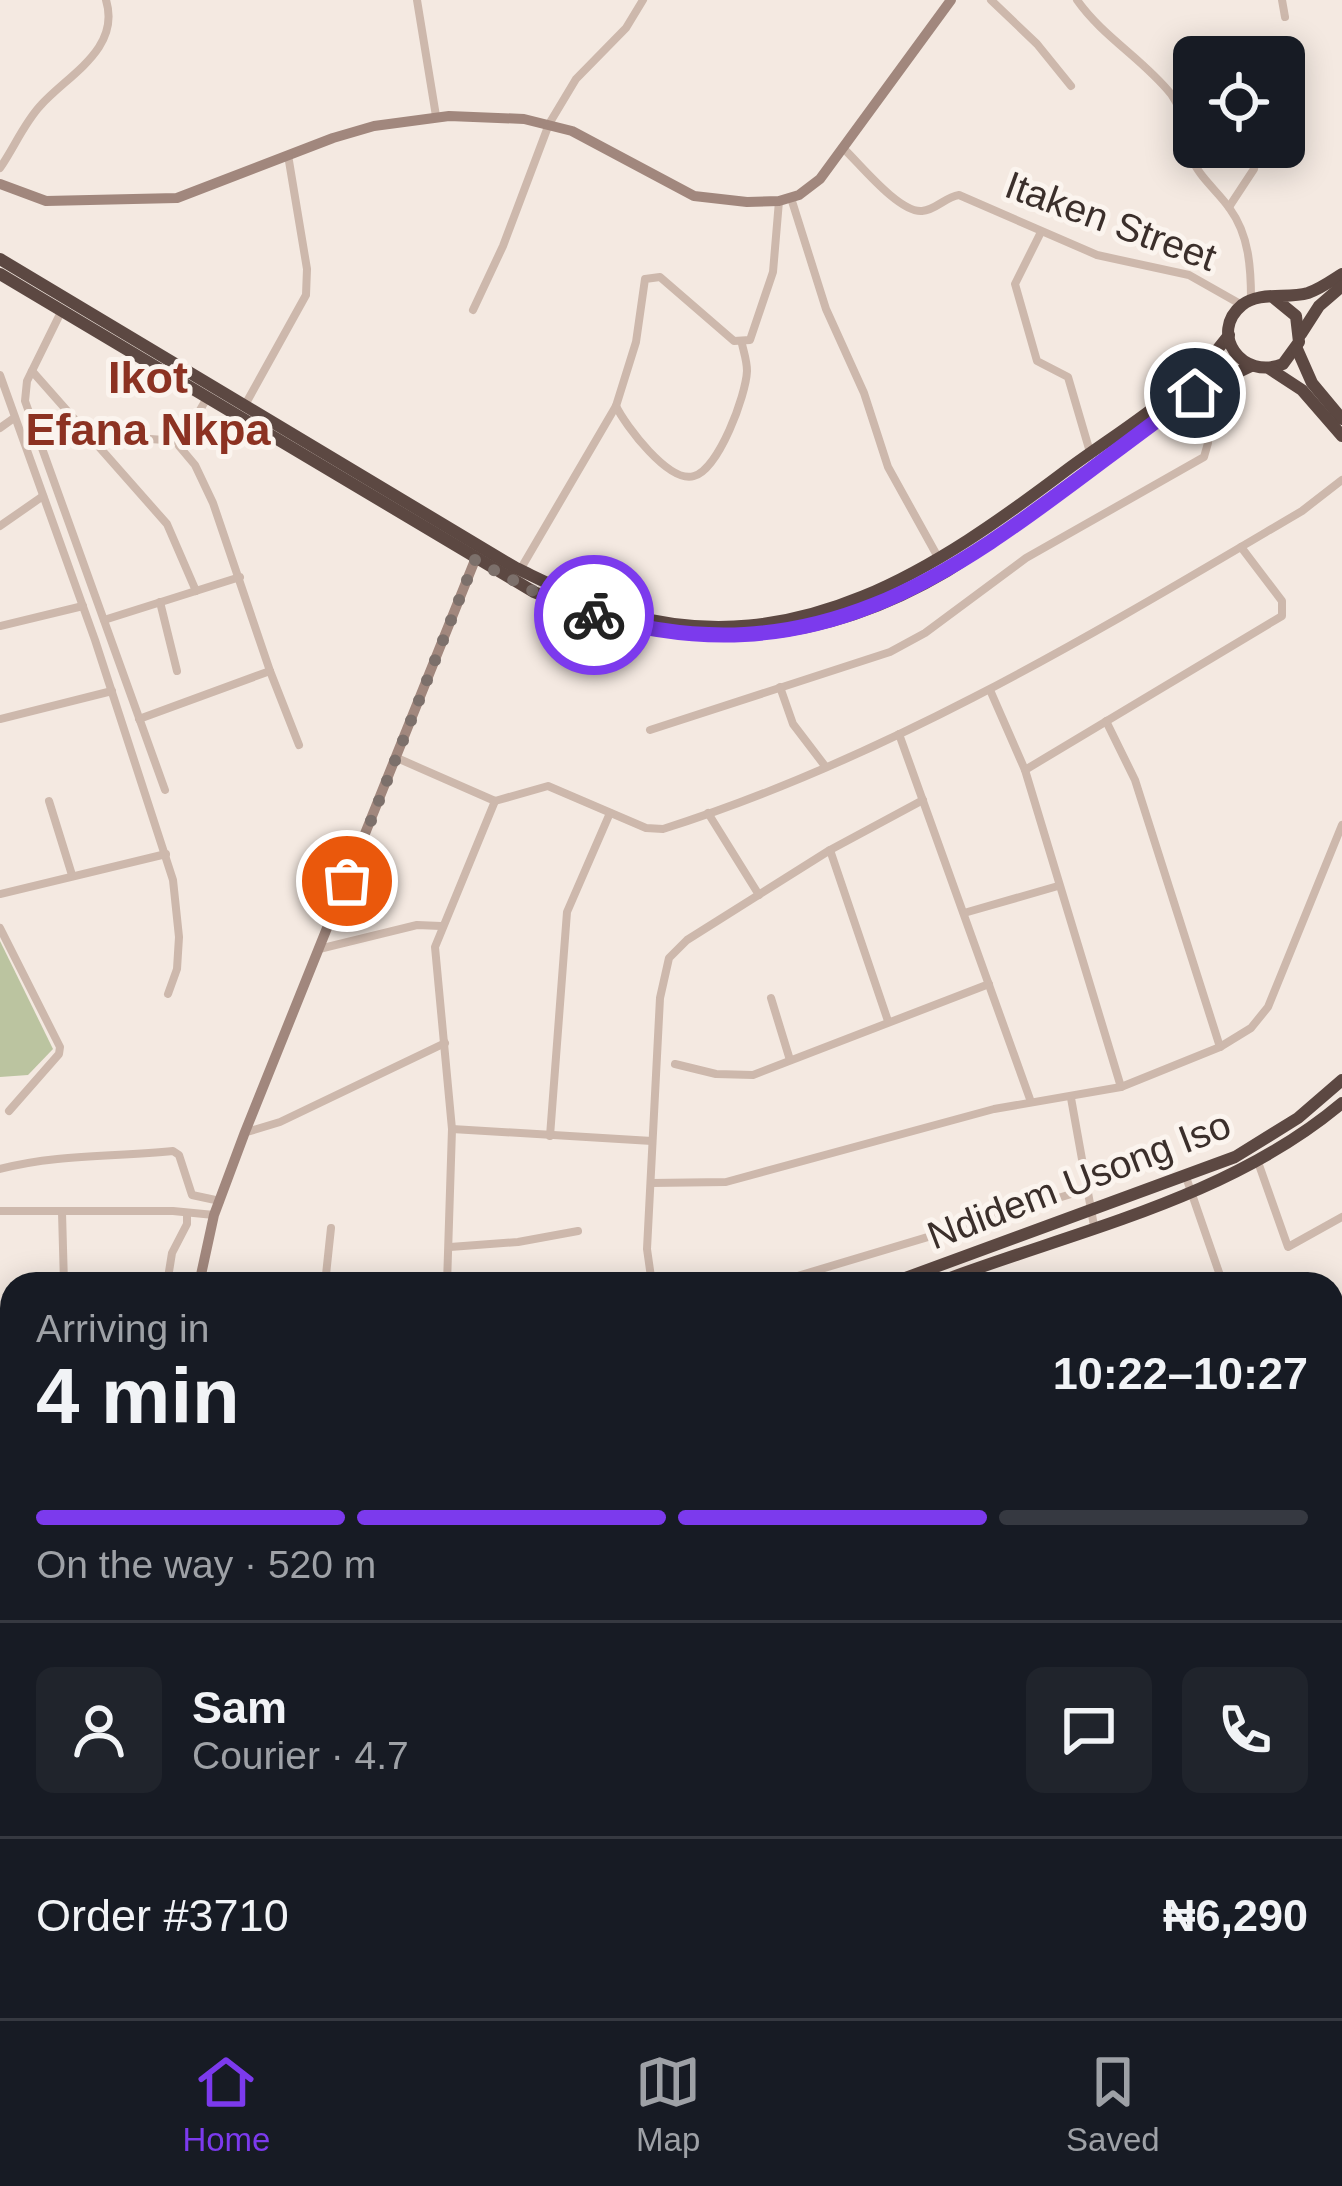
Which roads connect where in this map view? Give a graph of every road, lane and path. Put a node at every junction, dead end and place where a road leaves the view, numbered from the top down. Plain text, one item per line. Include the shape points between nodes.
1 (106, 0) edge
2 (417, 0) edge
3 (644, 0) edge
4 (951, 0) edge
5 (991, 0) edge
6 (1077, 0) edge
7 (1282, 0) edge
8 (1285, 17) dead end
9 (1071, 86) dead end
10 (436, 116) junction
11 (549, 124) junction
12 (844, 148) junction
13 (288, 155) junction
14 (0, 168) edge
15 (1255, 168) edge
16 (0, 184) edge
17 (785, 200) junction
18 (1229, 207) junction
19 (1041, 232) junction
20 (0, 260) edge
21 (0, 274) edge
22 (1342, 274) edge
23 (1342, 286) edge
24 (1274, 298) junction
25 (1246, 302) junction
26 (62, 310) junction
27 (472, 310) dead end
28 (1229, 335) junction
29 (1299, 342) junction
30 (742, 344) junction
31 (1251, 366) junction
32 (1270, 369) junction
33 (32, 370) junction
34 (0, 375) edge
35 (1195, 393) junction
36 (207, 397) junction
37 (244, 406) junction
38 (616, 406) junction
39 (14, 418) junction
40 (1342, 419) edge
41 (0, 428) edge
42 (1342, 436) edge
43 (94, 440) junction
44 (180, 441) junction
45 (1090, 454) junction
46 (1342, 480) edge
47 (43, 496) junction
48 (0, 526) edge
49 (1241, 547) junction
50 (475, 560) junction
51 (940, 560) junction
52 (520, 571) junction
53 (240, 577) junction
54 (196, 591) junction
55 (160, 602) junction
56 (82, 606) junction
57 (104, 620) junction
58 (0, 626) edge
59 (177, 671) dead end
60 (269, 671) junction
61 (780, 687) junction
62 (990, 690) junction
63 (112, 691) junction
64 (0, 718) edge
65 (140, 719) junction
66 (1106, 721) junction
67 (650, 730) dead end
68 (899, 734) junction
69 (299, 745) dead end
70 (397, 758) junction
71 (825, 766) junction
72 (1024, 770) junction
73 (165, 790) dead end
74 (923, 800) junction
75 (49, 801) dead end
76 (495, 801) junction
77 (610, 813) junction
78 (708, 813) junction
79 (1342, 825) edge
80 (830, 850) junction
81 (166, 854) junction
82 (72, 875) junction
83 (1058, 886) junction
84 (0, 894) edge
85 (759, 895) junction
86 (964, 913) junction
87 (441, 926) junction
88 (0, 928) edge
89 (319, 950) junction
90 (989, 984) junction
91 (168, 994) dead end
92 (771, 998) dead end
93 (888, 1021) junction
94 (445, 1043) junction
95 (1220, 1047) junction
96 (790, 1060) junction
97 (675, 1064) dead end
98 (1342, 1080) edge
99 (1121, 1087) junction
100 (1071, 1098) junction
101 (1031, 1102) junction
102 (1342, 1102) edge
103 (9, 1111) dead end
104 (452, 1129) junction
105 (245, 1132) junction
106 (550, 1136) junction
107 (652, 1141) junction
108 (1235, 1157) junction
109 (1258, 1162) junction
110 (0, 1169) edge
111 (1242, 1172) junction
112 (1186, 1178) junction
113 (651, 1183) junction
114 (1088, 1189) junction
115 (1191, 1192) junction
116 (220, 1201) junction
117 (1092, 1210) junction
118 (0, 1211) edge
119 (62, 1212) junction
120 (187, 1213) junction
121 (214, 1215) junction
122 (1342, 1217) edge
123 (1094, 1226) junction
124 (331, 1228) dead end
125 (578, 1231) dead end
126 (450, 1247) junction
127 (64, 1272) edge
128 (169, 1272) edge
129 (202, 1272) edge
130 (326, 1272) edge
131 (448, 1272) edge
132 (650, 1272) edge
133 (811, 1272) edge
134 (922, 1272) edge
135 (967, 1272) edge
136 (1219, 1272) edge

1 - 14 street via 96,53 37,109
2 - 10 street
3 - 11 street
4 - 12 street
5 - 9 street
6 - 18 street via 1170,93 1195,164
7 - 8 street
10 - 11 street
10 - 13 street via 374,126
11 - 17 street via 683,193
11 - 27 street
12 - 17 street via 820,179
12 - 19 street, Itaken Street via 911,209 959,195
13 - 16 street via 194,194 158,200 46,201
13 - 37 street via 306,295
15 - 18 street
17 - 30 street via 758,325
17 - 51 street via 888,467
18 - 25 street via 1249,255
19 - 25 street, Itaken Street via 1097,255 1189,275
19 - 45 street via 1016,291 1035,358 1068,377
20 - 37 highway
21 - 26 highway
22 - 24 highway
23 - 29 highway via 1319,306
24 - 25 highway
24 - 29 highway via 1291,308
25 - 28 highway
26 - 33 street
26 - 36 highway
28 - 31 highway
28 - 45 highway via 1189,382
29 - 32 highway via 1289,360
29 - 40 highway via 1312,383
30 - 38 street via 649,276
30 - 38 street via 747,372 736,410 712,462 697,475 663,466 631,435
31 - 32 highway
31 - 35 highway
32 - 42 highway via 1302,390
33 - 43 street
33 - 57 street via 25,401
34 - 39 street
35 - 50 highway via 948,570 812,628 739,637 644,630 568,607
35 - 61 street via 1204,457 1026,558 904,646
36 - 44 street
36 - 50 highway
37 - 52 highway
38 - 52 street
39 - 41 street
39 - 47 street
43 - 44 street
43 - 54 street via 167,524
44 - 53 street via 202,476
45 - 51 highway
46 - 49 street
47 - 48 street
47 - 56 street
49 - 62 street
49 - 66 street via 1282,602 1282,616
50 - 70 street
51 - 52 highway via 833,609 722,626 628,615
53 - 54 street
53 - 60 street
54 - 55 street
55 - 57 street
55 - 59 street
56 - 58 street
56 - 63 street
57 - 65 street
60 - 65 street
60 - 69 street
61 - 67 street
61 - 71 street via 793,724
62 - 68 street
62 - 72 street
63 - 64 street
63 - 81 street
65 - 73 street
66 - 72 street
66 - 95 street via 1136,780
68 - 71 street
68 - 74 street
70 - 76 street
70 - 89 street
71 - 78 street
72 - 83 street
74 - 80 street
74 - 86 street
75 - 82 street
76 - 77 street via 548,786
76 - 87 street
77 - 78 street via 655,830
77 - 106 street via 567,912
78 - 85 street
79 - 95 street via 1268,1007
80 - 85 street
80 - 93 street
81 - 82 street
81 - 91 street via 179,938
82 - 84 street
83 - 86 street
83 - 99 street
85 - 107 street via 669,958
86 - 90 street
87 - 89 street
87 - 94 street via 435,960
88 - 103 street via 60,1047
89 - 105 street
90 - 93 street
90 - 101 street
92 - 96 street
93 - 96 street
94 - 104 street
94 - 105 street
95 - 99 street
96 - 97 street via 739,1077
98 - 108 highway, Ndidem Usong Iso
99 - 100 street
100 - 101 street
100 - 114 street
101 - 113 street via 727,1182
102 - 109 highway, Ndidem Usong Iso
104 - 106 street
104 - 126 street
105 - 116 street
106 - 107 street
107 - 113 street
108 - 111 highway
108 - 112 highway, Ndidem Usong Iso
109 - 111 highway, Ndidem Usong Iso
109 - 122 street via 1288,1246
110 - 116 street via 51,1156 173,1151 195,1198
111 - 115 highway, Ndidem Usong Iso
112 - 115 street
112 - 117 highway, Ndidem Usong Iso
113 - 132 street
114 - 117 street
114 - 133 street
115 - 123 highway, Ndidem Usong Iso
115 - 136 street
116 - 121 street
117 - 123 street
117 - 134 highway, Ndidem Usong Iso
118 - 119 street
119 - 120 street
119 - 127 street
120 - 121 street
120 - 128 street
121 - 129 street
123 - 135 highway, Ndidem Usong Iso
124 - 130 street
125 - 126 street
126 - 131 street

